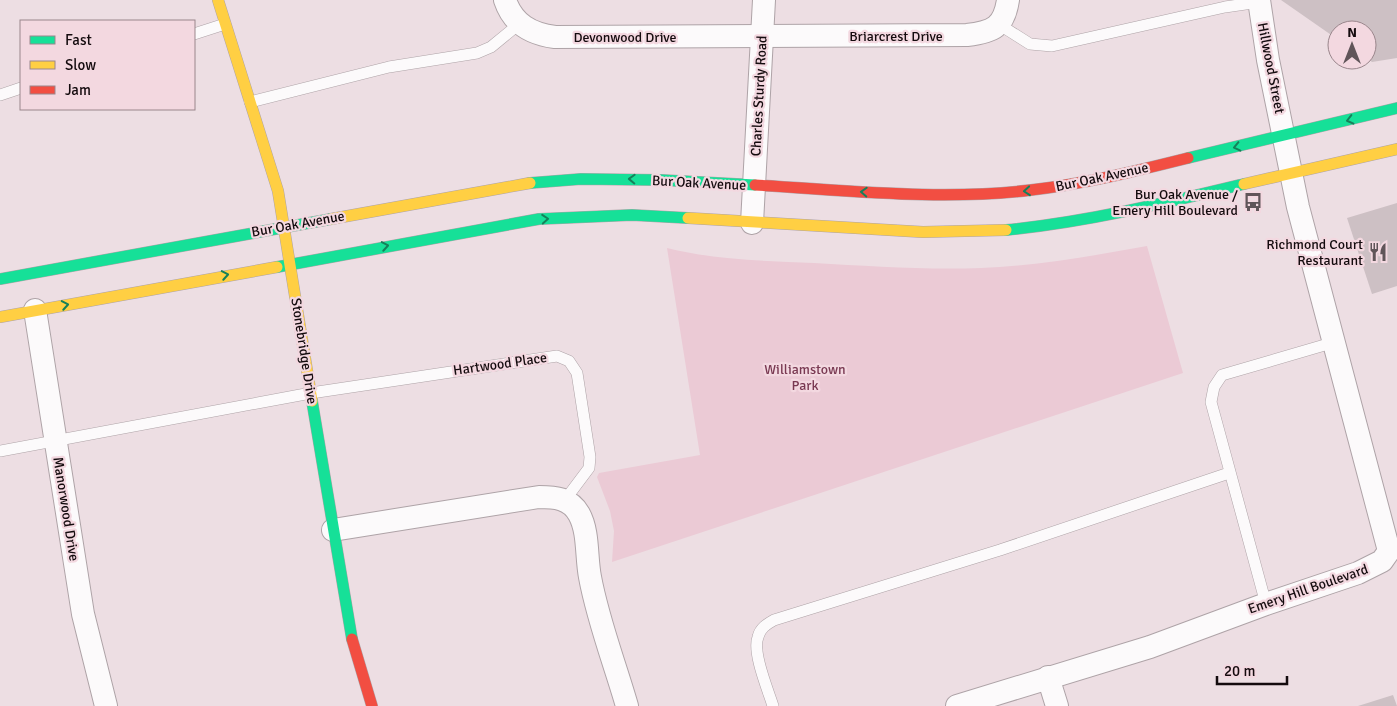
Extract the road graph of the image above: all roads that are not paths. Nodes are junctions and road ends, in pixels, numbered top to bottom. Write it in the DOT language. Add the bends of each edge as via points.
graph roads {
  1 [pos="218,0"];
  2 [pos="505,0"];
  3 [pos="764,0"];
  4 [pos="1008,0"];
  5 [pos="1259,1"];
  6 [pos="226,24"];
  7 [pos="519,24"];
  8 [pos="1000,25"];
  9 [pos="195,34"];
  10 [pos="763,36"];
  11 [pos="20,88"];
  12 [pos="0,95"];
  13 [pos="250,102"];
  14 [pos="1397,108"];
  15 [pos="1284,136"];
  16 [pos="1397,149"];
  17 [pos="1292,172"];
  18 [pos="754,186"];
  19 [pos="752,223"];
  20 [pos="284,227"];
  21 [pos="290,263"];
  22 [pos="0,279"];
  23 [pos="35,310"];
  24 [pos="0,317"];
  25 [pos="1335,342"];
  26 [pos="310,393"];
  27 [pos="55,441"];
  28 [pos="0,451"];
  29 [pos="1229,473"];
  30 [pos="566,500"];
  31 [pos="333,530"];
  32 [pos="1266,604"];
  33 [pos="1048,677"];
  34 [pos="106,706"];
  35 [pos="372,706"];
  36 [pos="627,706"];
  37 [pos="773,706"];
  38 [pos="957,706"];
  39 [pos="1056,706"];
  1 -- 6 [label="street, Stonebridge Drive"];
  2 -- 7 [label="street"];
  3 -- 10 [label="street, Charles Sturdy Road"];
  4 -- 8 [label="street"];
  5 -- 8 [label="lane" via="1052,46 1030,44"];
  5 -- 15 [label="street, Hillwood Street"];
  6 -- 9 [label="lane"];
  6 -- 13 [label="street, Stonebridge Drive"];
  7 -- 10 [label="street, Devonwood Drive" via="536,34 555,37"];
  7 -- 13 [label="lane" via="491,47 477,53 389,67"];
  8 -- 10 [label="street, Briarcrest Drive" via="985,33 968,35"];
  10 -- 18 [label="street, Charles Sturdy Road"];
  11 -- 12 [label="lane"];
  13 -- 20 [label="street, Stonebridge Drive" via="278,191"];
  14 -- 15 [label="street, Bur Oak Avenue, one-way"];
  15 -- 17 [label="street, Emery Hill Boulevard"];
  15 -- 18 [label="street, Bur Oak Avenue, one-way" via="1122,174 1032,190 931,194"];
  16 -- 17 [label="street"];
  17 -- 19 [label="street" via="1116,214 1016,230 923,232"];
  17 -- 25 [label="street, Emery Hill Boulevard" via="1298,207"];
  18 -- 19 [label="street, Charles Sturdy Road"];
  18 -- 20 [label="street, Bur Oak Avenue, one-way" via="619,179 538,182"];
  21 -- 19 [label="street, one-way" via="539,219 632,215"];
  20 -- 21 [label="street, Stonebridge Drive"];
  20 -- 22 [label="street, Bur Oak Avenue"];
  23 -- 21 [label="street, one-way"];
  21 -- 26 [label="street, Stonebridge Drive"];
  23 -- 24 [label="street"];
  23 -- 27 [label="street, Manorwood Drive"];
  25 -- 29 [label="lane" via="1222,375 1217,381 1211,402"];
  25 -- 32 [label="street, Emery Hill Boulevard" via="1389,551 1372,567"];
  26 -- 27 [label="lane, Hartwood Place"];
  26 -- 30 [label="lane, Hartwood Place" via="557,356 569,361 577,373 590,468"];
  26 -- 31 [label="street, Stonebridge Drive"];
  27 -- 28 [label="lane, Hartwood Place"];
  27 -- 34 [label="street, Manorwood Drive" via="83,614"];
  29 -- 32 [label="lane"];
  29 -- 37 [label="lane" via="1000,550 774,620 764,626 756,648"];
  30 -- 31 [label="street" via="539,497"];
  30 -- 36 [label="street" via="579,515 584,528 590,579"];
  31 -- 35 [label="street, Stonebridge Drive" via="350,631"];
  32 -- 33 [label="street, Emery Hill Boulevard" via="1150,647"];
  33 -- 38 [label="street, Emery Hill Boulevard"];
  33 -- 39 [label="street"];
}
